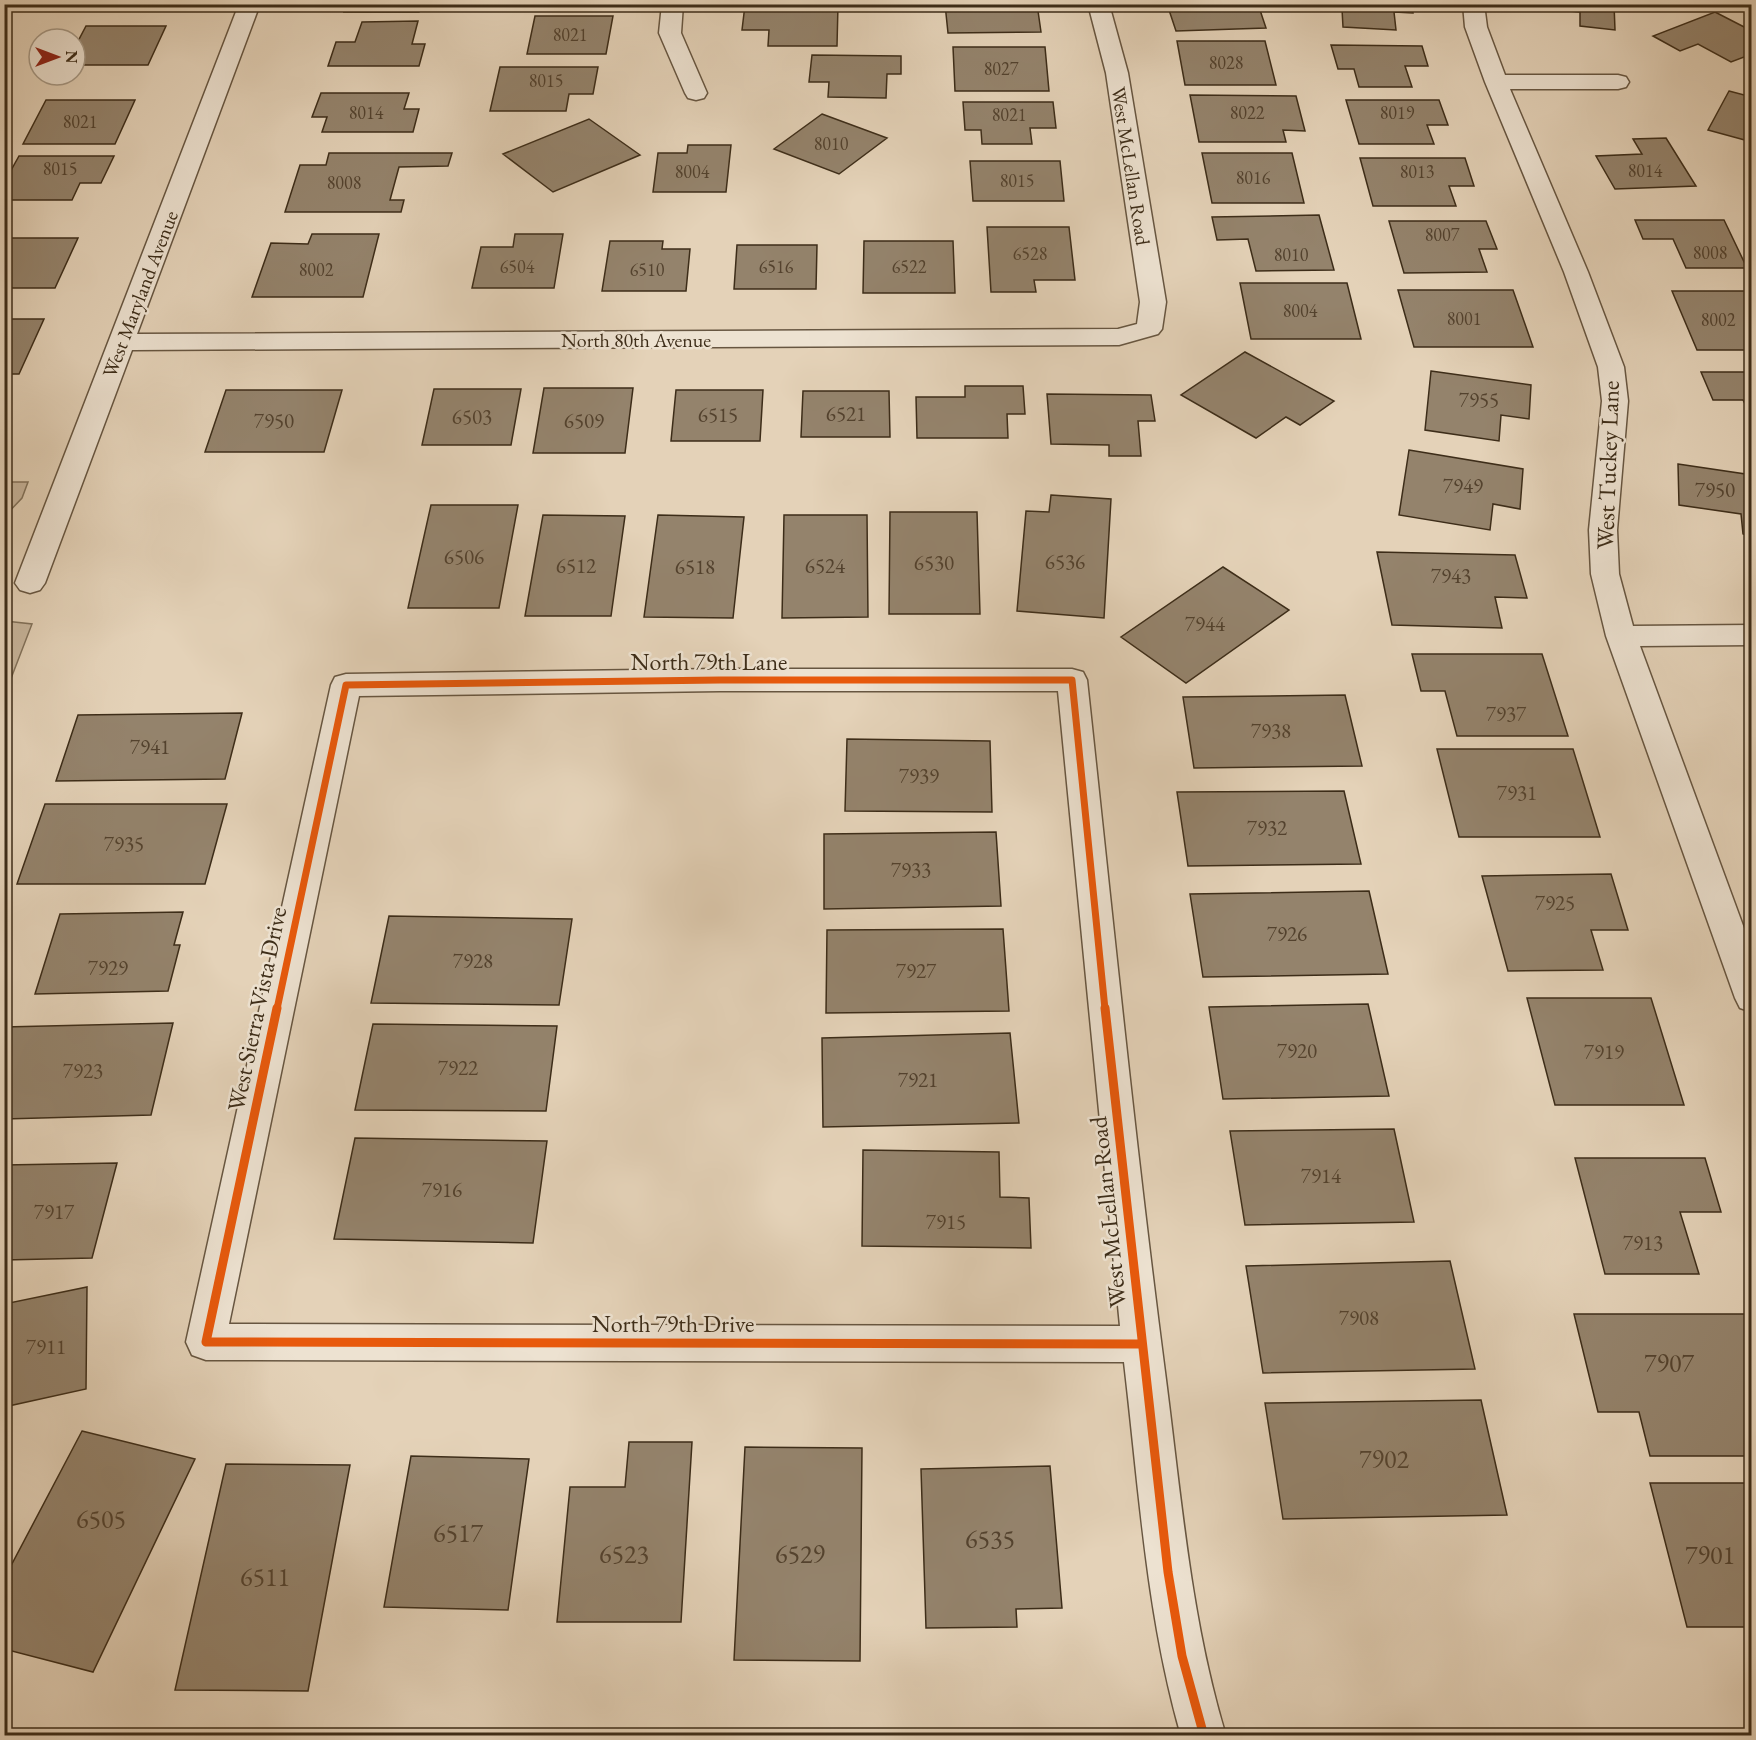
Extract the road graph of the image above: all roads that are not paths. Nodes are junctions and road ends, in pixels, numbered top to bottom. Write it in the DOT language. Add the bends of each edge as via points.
graph roads {
  1 [pos="250,4"];
  2 [pos="673,4"];
  3 [pos="1098,4"];
  4 [pos="1473,4"];
  5 [pos="1496,82"];
  6 [pos="1618,82"];
  7 [pos="696,93"];
  8 [pos="1149,329"];
  9 [pos="122,342"];
  10 [pos="30,583"];
  11 [pos="1752,635"];
  12 [pos="1621,636"];
  13 [pos="1072,680"];
  14 [pos="346,686"];
  15 [pos="1752,998"];
  16 [pos="206,1342"];
  17 [pos="1141,1344"];
  18 [pos="1204,1736"];
  1 -- 9 [label="street, West Maryland Avenue"];
  2 -- 7 [label="street" via="670,33"];
  3 -- 8 [label="street, West McLellan Road" via="1114,63 1153,302"];
  4 -- 5 [label="street, West Tuckey Lane" via="1476,27"];
  5 -- 6 [label="street"];
  5 -- 12 [label="street, West Tuckey Lane" via="1576,272 1611,368 1615,401 1603,530 1605,574"];
  8 -- 9 [label="street, North 80th Avenue" via="1119,337"];
  9 -- 10 [label="street, West Maryland Avenue"];
  11 -- 12 [label="street"];
  12 -- 15 [label="street, West Tuckey Lane"];
  13 -- 14 [label="street, North 79th Lane"];
  13 -- 17 [label="street, West McLellan Road"];
  14 -- 16 [label="street, West Sierra Vista Drive"];
  16 -- 17 [label="street, North 79th Drive"];
  17 -- 18 [label="street, West McLellan Road" via="1176,1621 1190,1695"];
}
